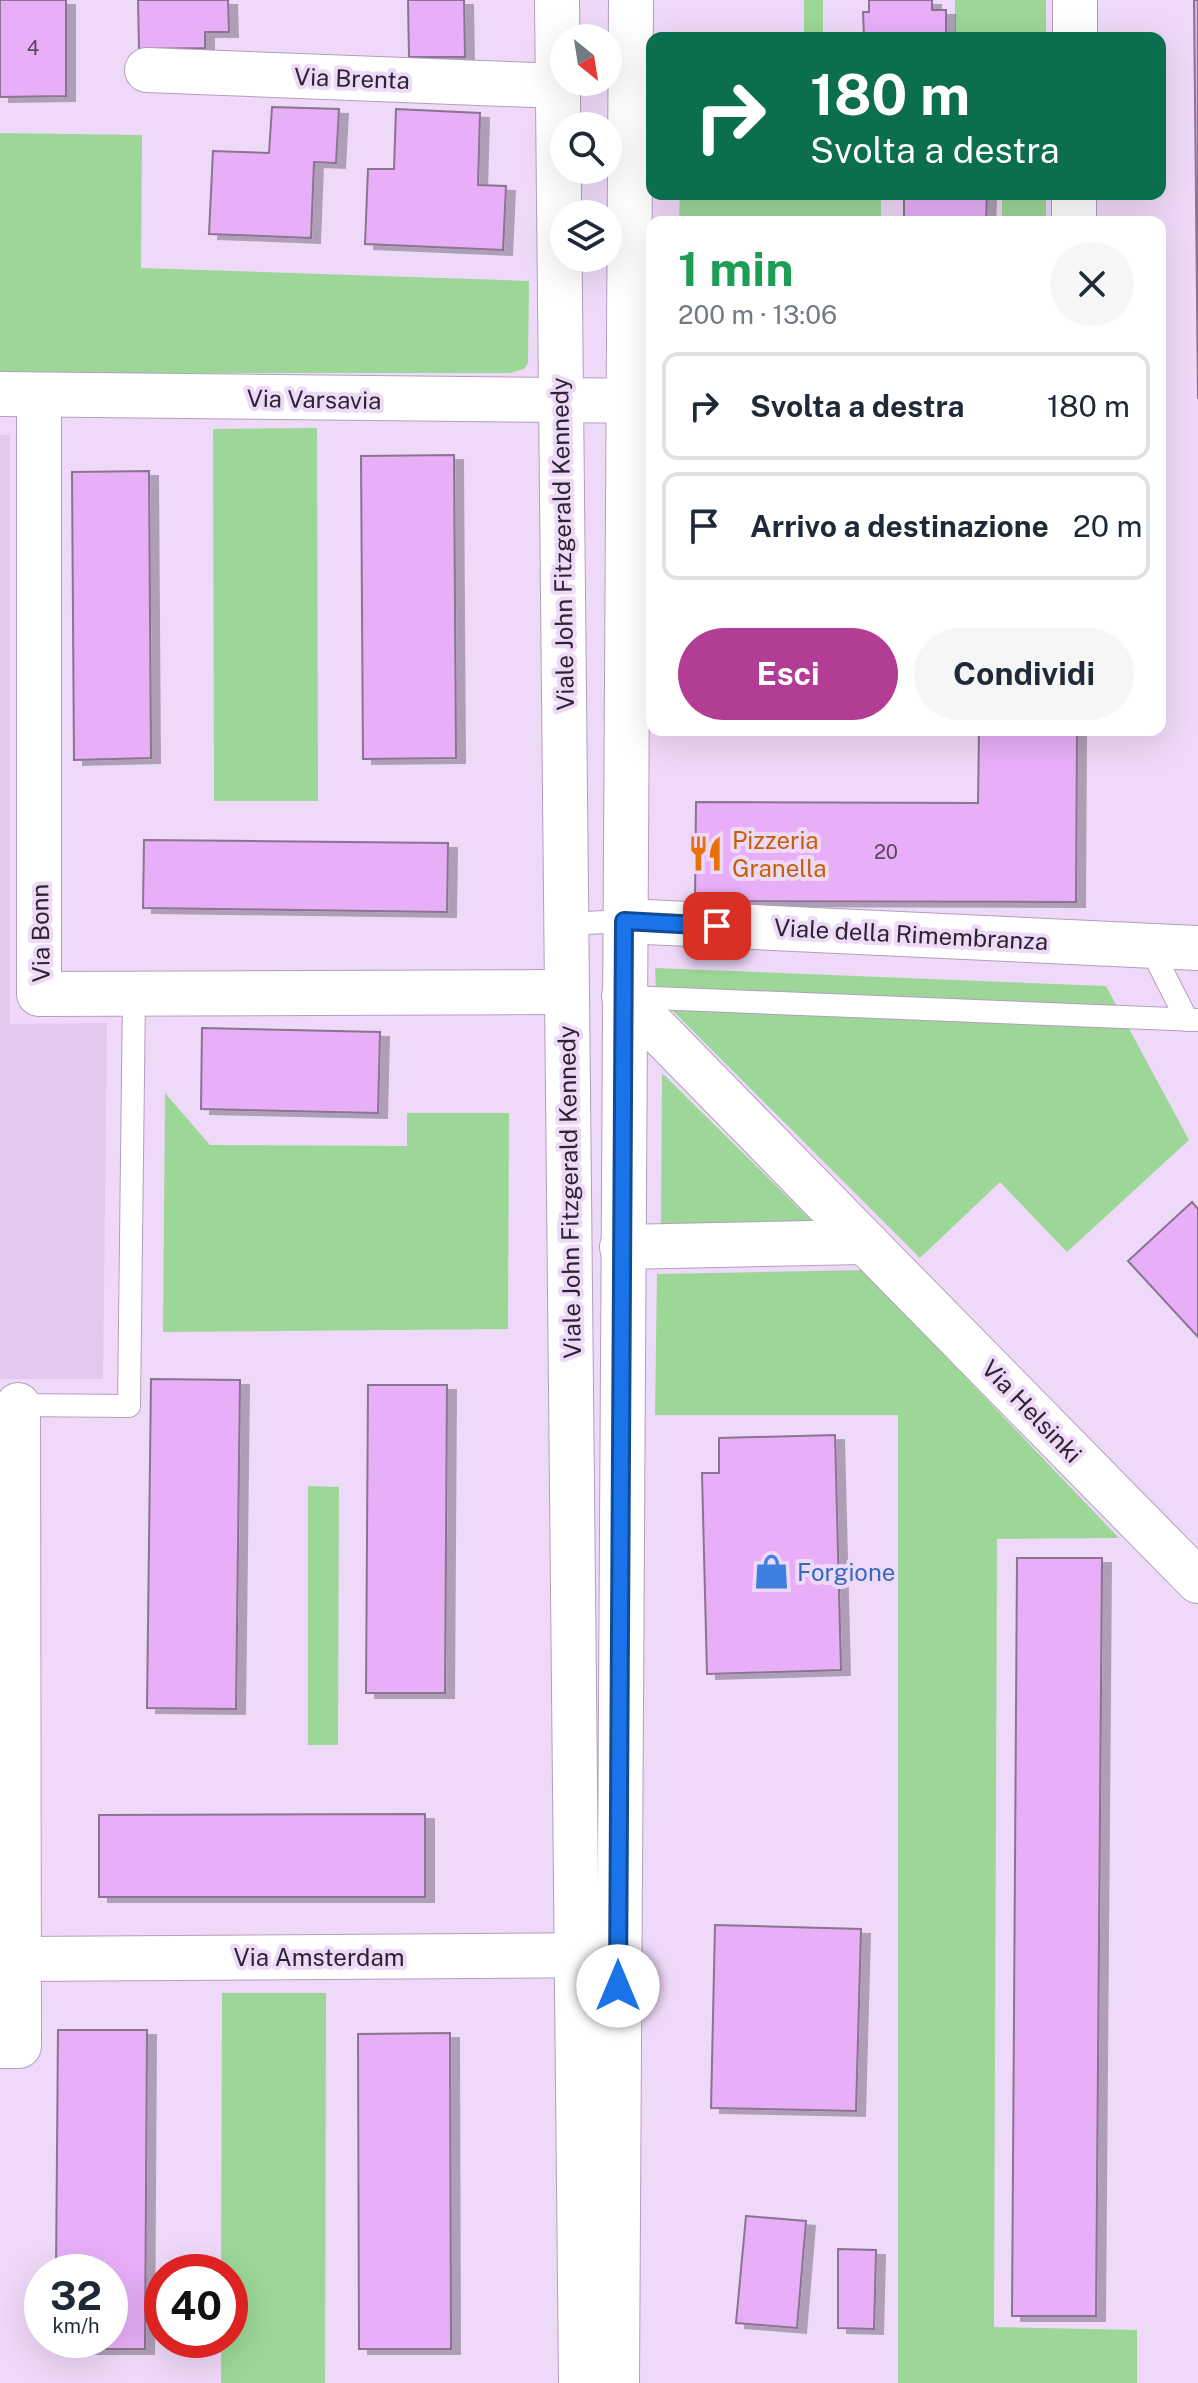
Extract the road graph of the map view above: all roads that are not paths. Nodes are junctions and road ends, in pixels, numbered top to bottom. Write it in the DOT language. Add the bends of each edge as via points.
graph roads {
  1 [pos="557,0"];
  2 [pos="631,0"];
  3 [pos="1075,0"];
  4 [pos="557,24"];
  5 [pos="1075,32"];
  6 [pos="147,70"];
  7 [pos="550,86"];
  8 [pos="558,96"];
  9 [pos="20,394"];
  10 [pos="561,400"];
  11 [pos="640,401"];
  12 [pos="624,921"];
  13 [pos="566,924"];
  14 [pos="1149,945"];
  15 [pos="1198,948"];
  16 [pos="567,992"];
  17 [pos="134,993"];
  18 [pos="624,996"];
  19 [pos="1192,1020"];
  20 [pos="865,1242"];
  21 [pos="622,1247"];
  22 [pos="9,1405"];
  23 [pos="1198,1581"];
  24 [pos="597,1955"];
  25 [pos="19,1959"];
  26 [pos="10,2046"];
  27 [pos="581,2383"];
  28 [pos="617,2383"];
  1 -- 4 [label="street, Viale John Fitzgerald Kennedy"];
  2 -- 11 [label="street, Viale John Fitzgerald Kennedy"];
  3 -- 5 [label="street"];
  6 -- 7 [label="street, Via Brenta"];
  8 -- 10 [label="street, Viale John Fitzgerald Kennedy"];
  9 -- 10 [label="street, Via Varsavia"];
  9 -- 17 [label="street, Via Bonn" via="39,994"];
  10 -- 11 [label="street, Via Varsavia"];
  10 -- 13 [label="street, Viale John Fitzgerald Kennedy"];
  11 -- 12 [label="street, Viale John Fitzgerald Kennedy"];
  12 -- 13 [label="lane"];
  12 -- 14 [label="street, Viale della Rimembranza"];
  12 -- 18 [label="street, Viale John Fitzgerald Kennedy"];
  13 -- 16 [label="street, Viale John Fitzgerald Kennedy"];
  14 -- 15 [label="street, Viale della Rimembranza"];
  14 -- 19 [label="lane"];
  16 -- 17 [label="street, Via Bonn"];
  16 -- 24 [label="street, Viale John Fitzgerald Kennedy"];
  17 -- 22 [label="lane" via="129,1406"];
  18 -- 19 [label="lane"];
  18 -- 20 [label="street, Via Helsinki"];
  18 -- 21 [label="street, Viale John Fitzgerald Kennedy"];
  20 -- 21 [label="street"];
  20 -- 23 [label="street, Via Helsinki"];
  21 -- 24 [label="street, Viale John Fitzgerald Kennedy"];
  22 -- 25 [label="street"];
  24 -- 25 [label="street, Via Amsterdam"];
  24 -- 27 [label="street, Viale John Fitzgerald Kennedy"];
  24 -- 28 [label="street, Viale John Fitzgerald Kennedy"];
  25 -- 26 [label="street"];
}
